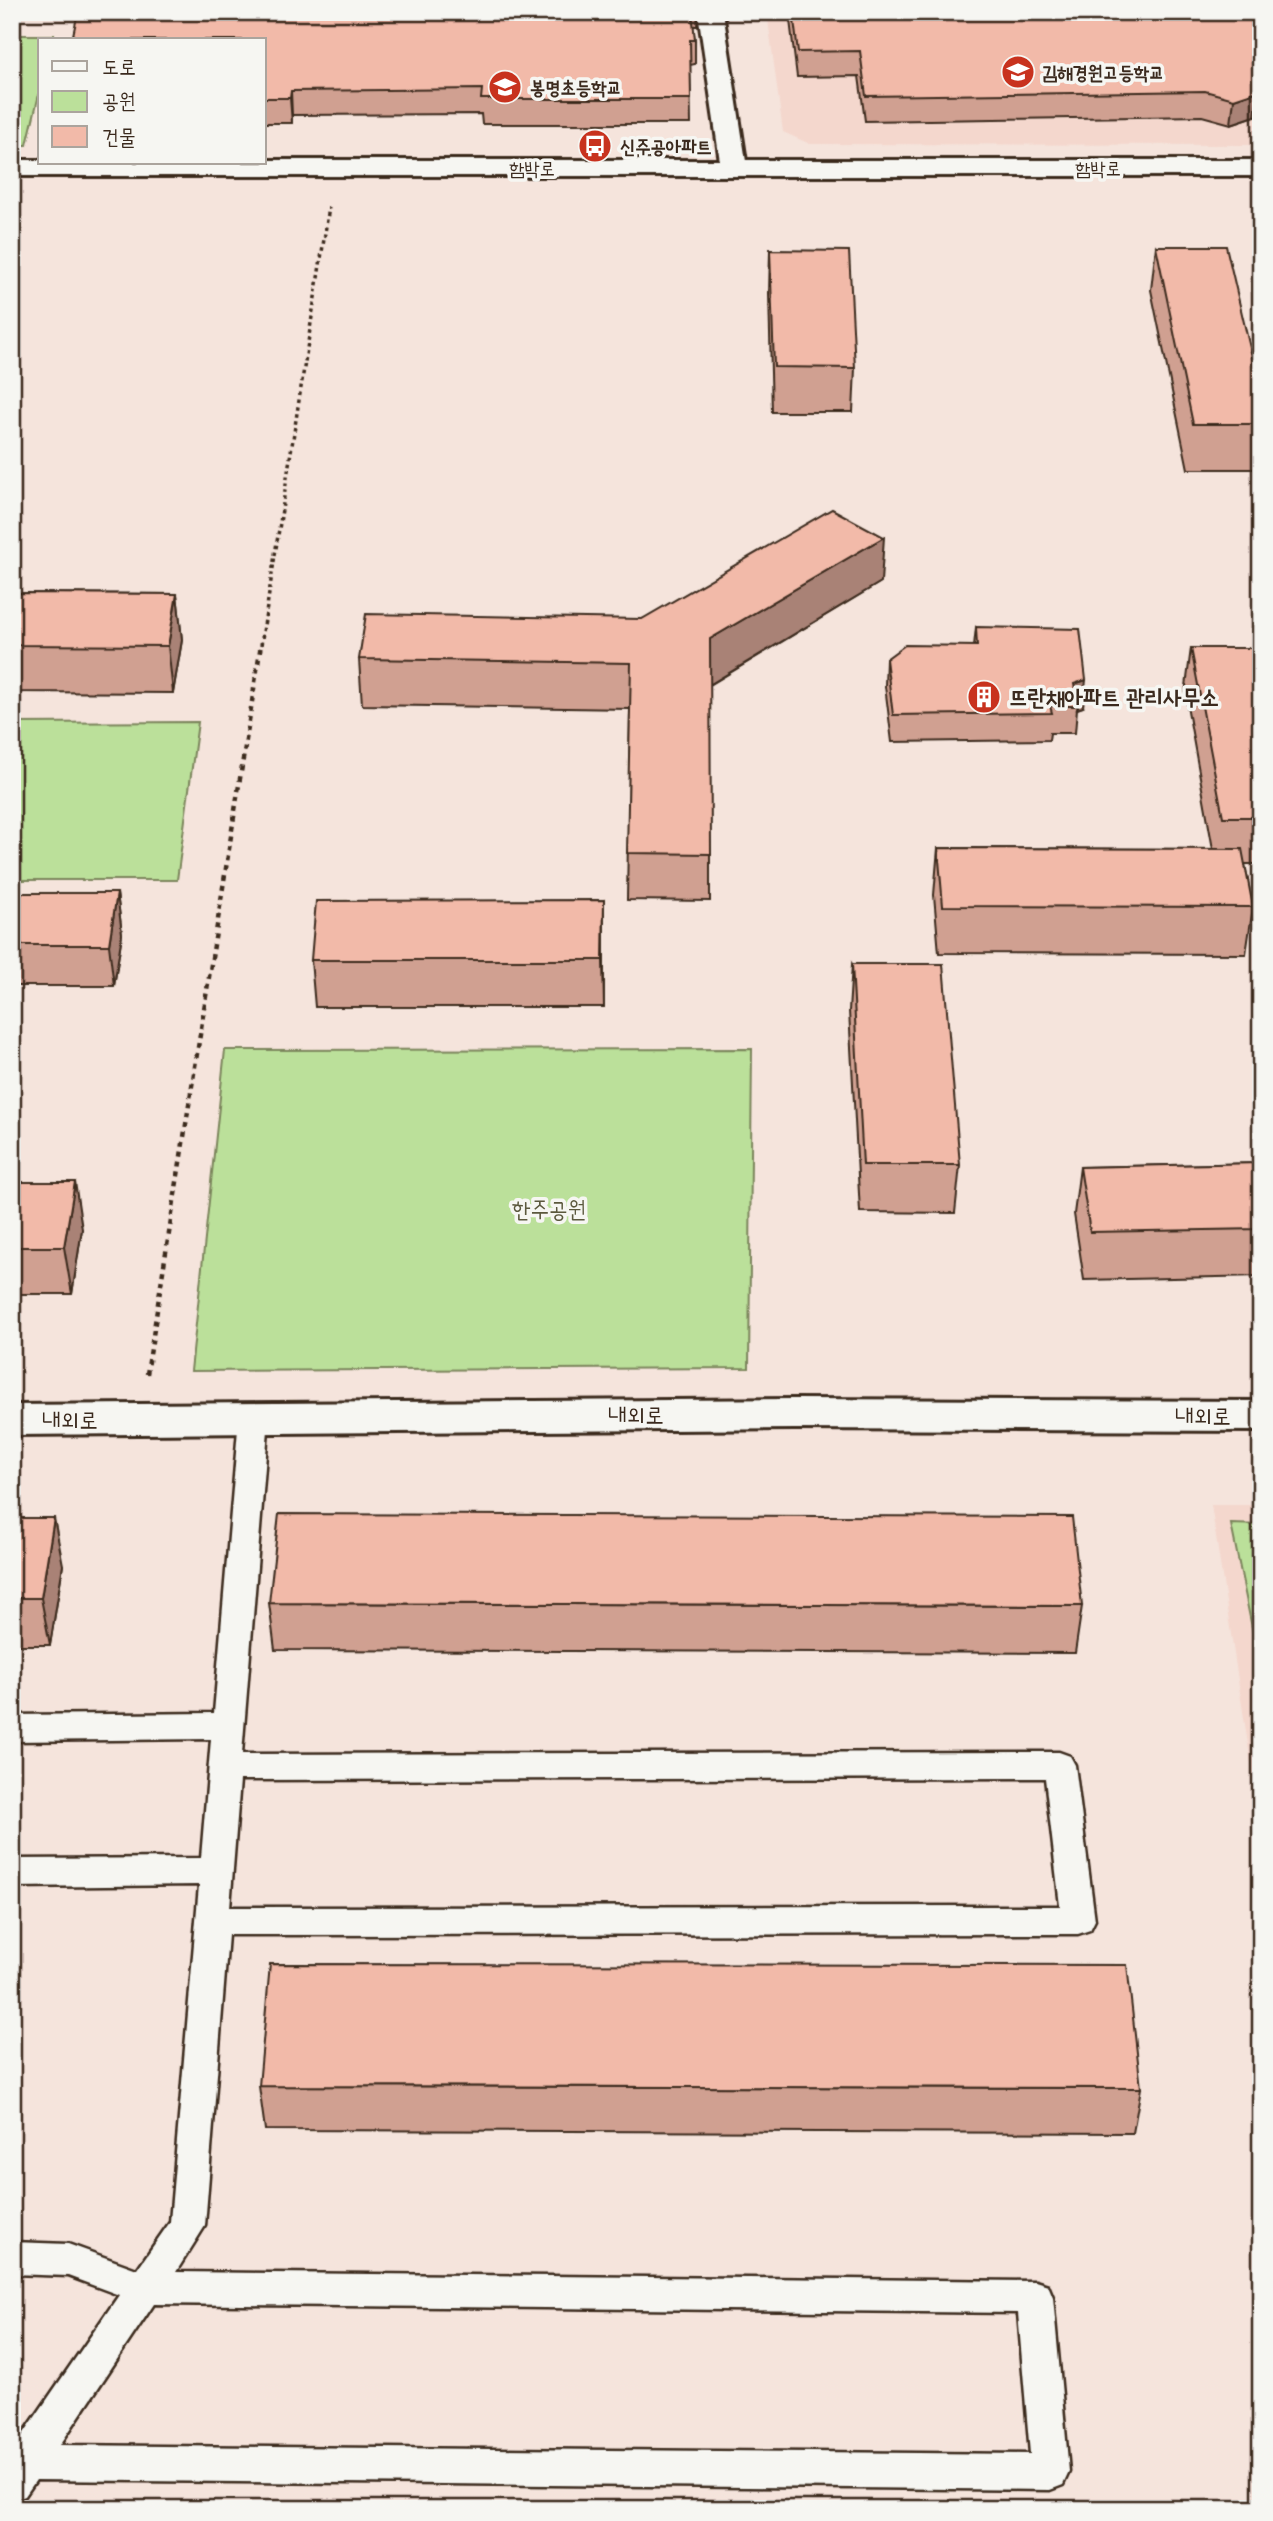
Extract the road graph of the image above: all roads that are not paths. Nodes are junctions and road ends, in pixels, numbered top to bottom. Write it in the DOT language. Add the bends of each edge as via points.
graph roads {
  1 [pos="710,12"];
  2 [pos="12,168"];
  3 [pos="734,168"];
  4 [pos="1261,168"];
  5 [pos="1261,1416"];
  6 [pos="254,1418"];
  7 [pos="12,1420"];
  8 [pos="228,1726"];
  9 [pos="12,1728"];
  10 [pos="224,1767"];
  11 [pos="216,1871"];
  12 [pos="12,1873"];
  13 [pos="212,1921"];
  14 [pos="12,2258"];
  15 [pos="145,2288"];
  16 [pos="17,2465"];
  1 -- 3 [label="street"];
  2 -- 3 [label="street, 함박로"];
  3 -- 4 [label="street, 함박로"];
  5 -- 6 [label="street, 내외로"];
  6 -- 7 [label="street, 내외로"];
  6 -- 8 [label="lane"];
  8 -- 9 [label="lane"];
  8 -- 10 [label="lane"];
  10 -- 11 [label="lane"];
  10 -- 13 [label="lane" via="1059,1765 1078,1920"];
  11 -- 12 [label="lane"];
  11 -- 13 [label="lane"];
  13 -- 15 [label="lane" via="187,2226"];
  14 -- 15 [label="lane" via="68,2260"];
  15 -- 16 [label="lane"];
  15 -- 16 [label="lane" via="1035,2297 1050,2472"];
}
